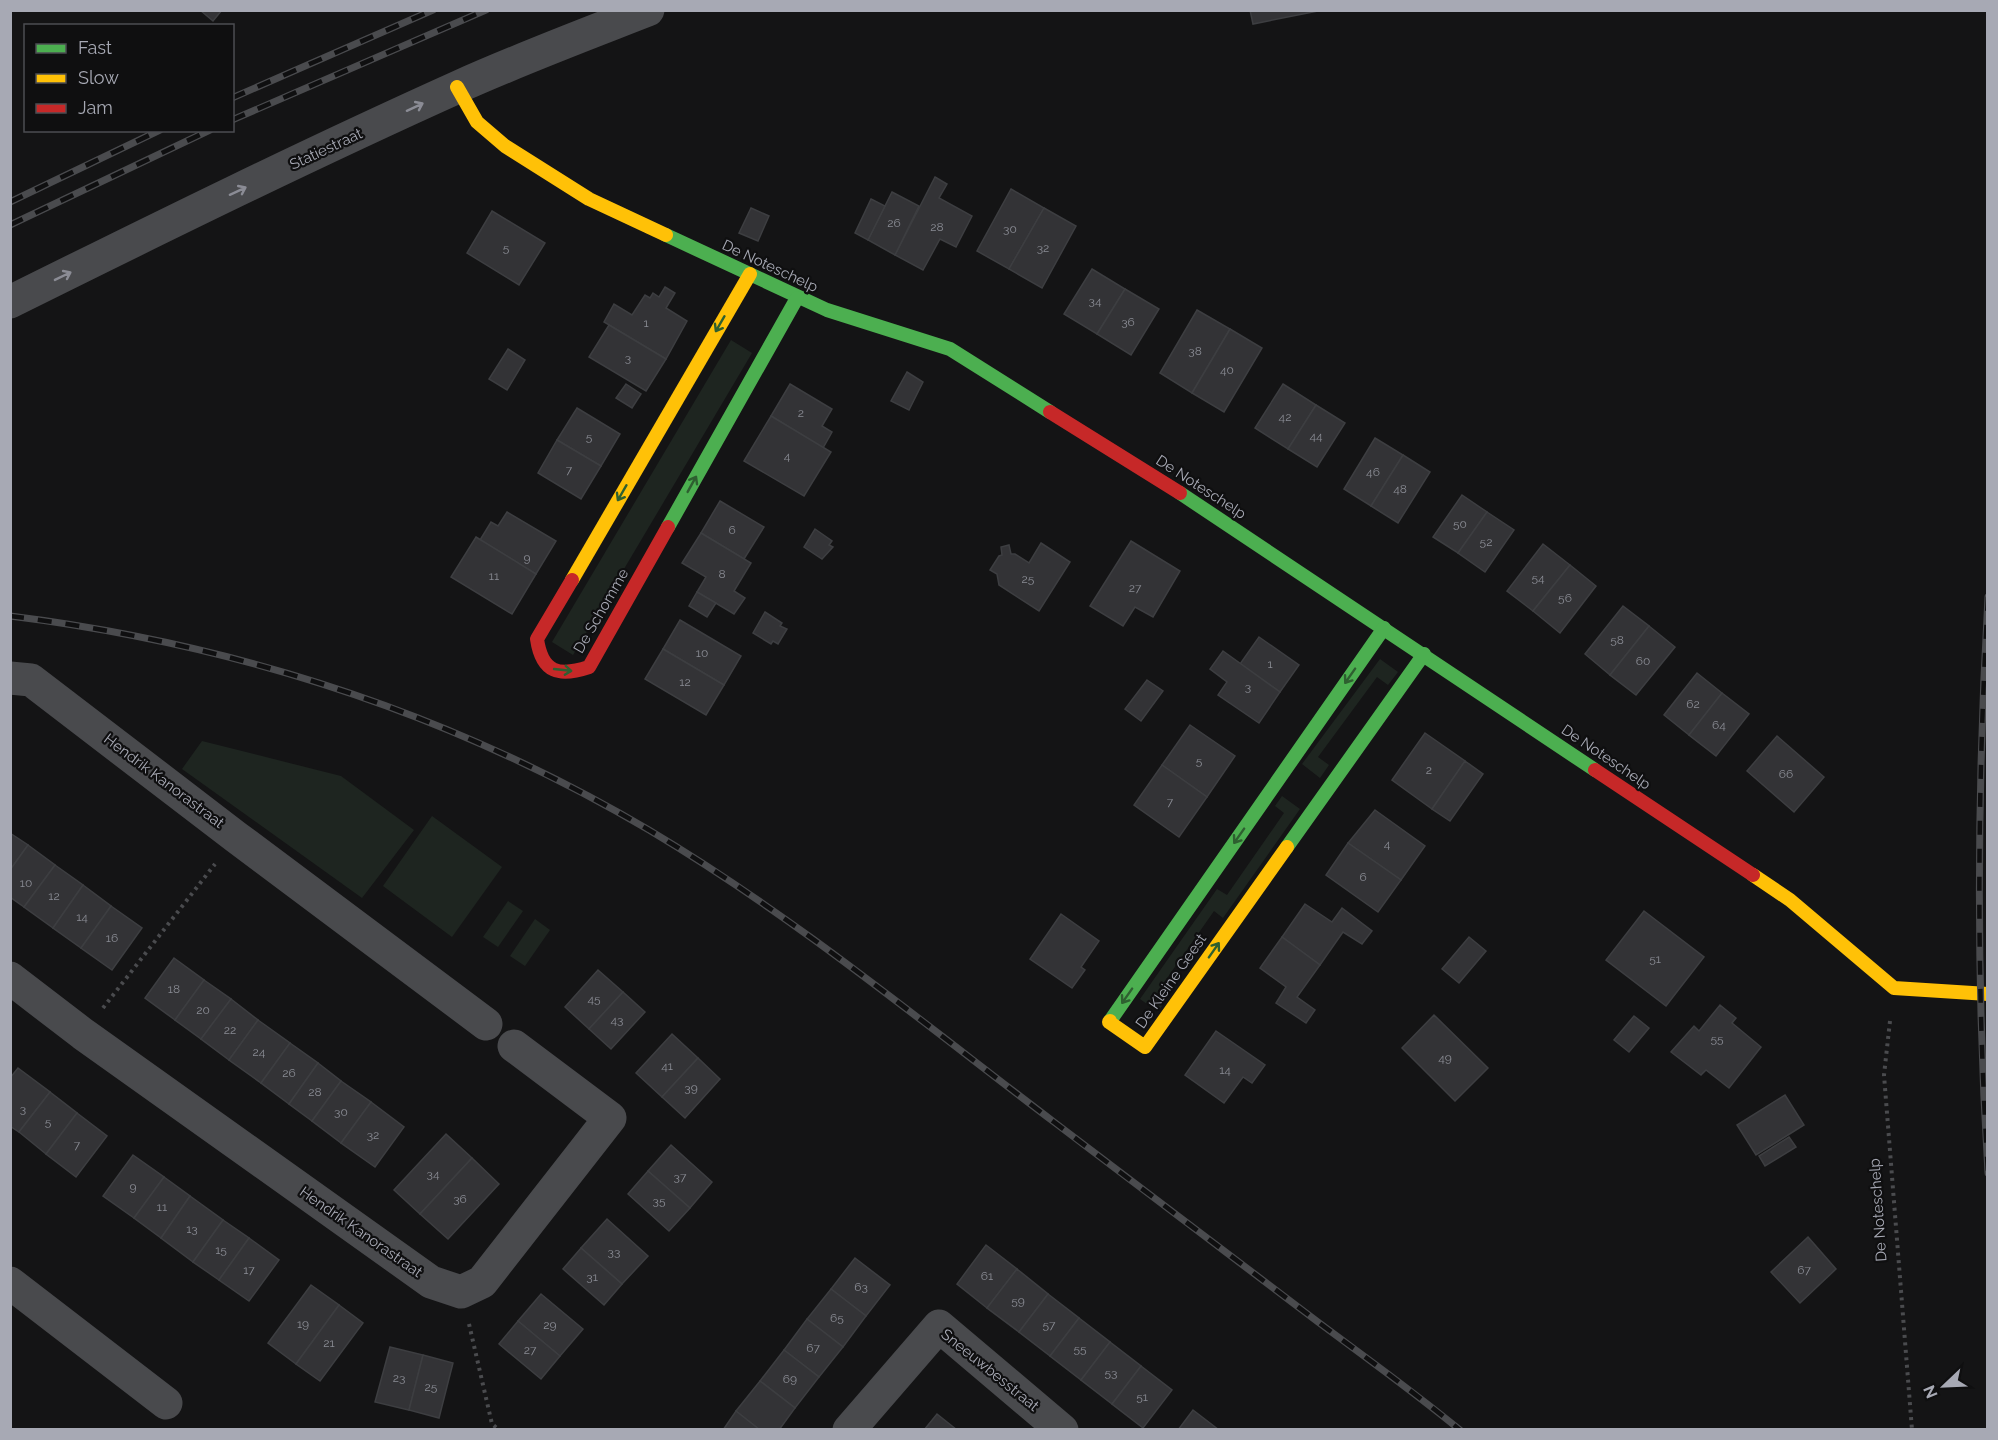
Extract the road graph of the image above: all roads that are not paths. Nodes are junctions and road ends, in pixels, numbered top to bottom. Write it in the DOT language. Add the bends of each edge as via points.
graph roads {
  1 [pos="648,10"];
  2 [pos="457,87"];
  3 [pos="750,274"];
  4 [pos="797,297"];
  5 [pos="10,302"];
  6 [pos="1383,628"];
  7 [pos="1424,654"];
  8 [pos="10,678"];
  9 [pos="10,978"];
  10 [pos="1988,994"];
  11 [pos="486,1024"];
  12 [pos="514,1046"];
  13 [pos="10,1283"];
  14 [pos="166,1402"];
  15 [pos="849,1430"];
  16 [pos="1062,1430"];
  1 -- 2 [label="street, Statiestraat"];
  2 -- 3 [label="street, De Noteschelp" via="477,122 505,146 590,199"];
  5 -- 2 [label="street, Statiestraat, one-way"];
  3 -- 4 [label="street, De Noteschelp"];
  3 -- 4 [label="street, De Schomme, one-way" via="537,639 544,664 554,670 579,671 589,667"];
  4 -- 6 [label="street, De Noteschelp" via="950,349 1218,517"];
  6 -- 7 [label="street, De Noteschelp"];
  6 -- 7 [label="street, De Kleine Geest, one-way" via="1109,1022 1145,1047"];
  7 -- 10 [label="street, De Noteschelp" via="1790,900 1894,988"];
  8 -- 11 [label="street, Hendrik Kanorastraat" via="31,680"];
  9 -- 12 [label="street, Hendrik Kanorastraat" via="431,1282 461,1292 482,1282 610,1118"];
  13 -- 14 [label="street"];
  15 -- 16 [label="street, Sneeuwbesstraat" via="939,1326"];
}
